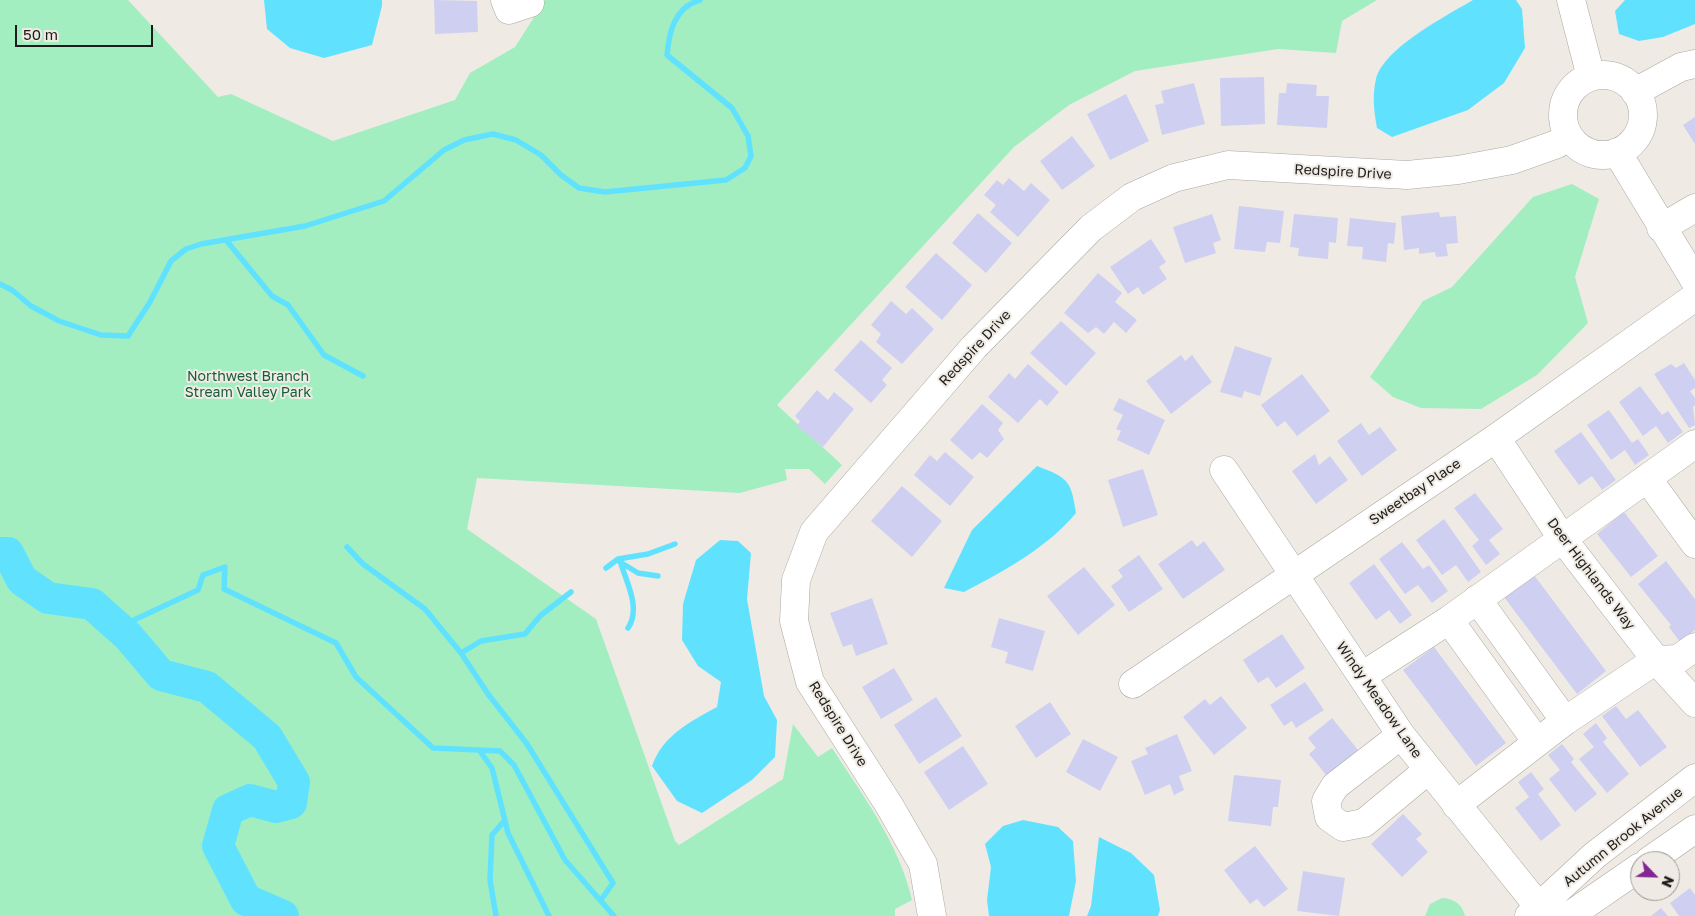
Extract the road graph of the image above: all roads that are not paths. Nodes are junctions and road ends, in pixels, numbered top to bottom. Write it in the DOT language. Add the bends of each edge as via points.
graph roads {
  1 [pos="1571,0"];
  2 [pos="1695,64"];
  3 [pos="1591,77"];
  4 [pos="1635,92"];
  5 [pos="1568,135"];
  6 [pos="1617,152"];
  7 [pos="1695,208"];
  8 [pos="1661,228"];
  9 [pos="1695,281"];
  10 [pos="1695,297"];
  11 [pos="1496,438"];
  12 [pos="1691,457"];
  13 [pos="1224,470"];
  14 [pos="1647,478"];
  15 [pos="1562,538"];
  16 [pos="1695,544"];
  17 [pos="1293,575"];
  18 [pos="1477,600"];
  19 [pos="1448,620"];
  20 [pos="1695,647"];
  21 [pos="1656,660"];
  22 [pos="1362,676"];
  23 [pos="1133,684"];
  24 [pos="1695,703"];
  25 [pos="1565,720"];
  26 [pos="1401,735"];
  27 [pos="1537,742"];
  28 [pos="1428,770"];
  29 [pos="1695,778"];
  30 [pos="1456,805"];
  31 [pos="1695,829"];
  32 [pos="1663,851"];
  33 [pos="1630,874"];
  34 [pos="1540,913"];
  35 [pos="932,916"];
  36 [pos="1569,916"];
  1 -- 3 [label="street"];
  2 -- 4 [label="street" via="1681,67"];
  3 -- 4 [label="street" via="1616,77"];
  3 -- 5 [label="street" via="1576,86 1566,100 1563,112"];
  4 -- 6 [label="street" via="1640,103 1641,126 1628,146"];
  5 -- 6 [label="street" via="1580,148 1595,154"];
  5 -- 35 [label="street, Redspire Drive" via="1557,144 1512,160 1407,176 1228,165 1174,178 1132,198 1091,228 974,347 814,532 796,580 794,620 810,682 923,864"];
  6 -- 8 [label="street"];
  7 -- 8 [label="street"];
  8 -- 9 [label="street"];
  10 -- 11 [label="street, Sweetbay Place"];
  11 -- 15 [label="street, Deer Highlands Way"];
  11 -- 17 [label="street, Sweetbay Place"];
  12 -- 14 [label="street"];
  13 -- 17 [label="street, Windy Meadow Lane"];
  14 -- 15 [label="street"];
  14 -- 16 [label="street"];
  15 -- 18 [label="street"];
  15 -- 21 [label="street, Deer Highlands Way"];
  17 -- 22 [label="street, Windy Meadow Lane"];
  17 -- 23 [label="street, Sweetbay Place"];
  18 -- 19 [label="street"];
  18 -- 25 [label="street"];
  19 -- 22 [label="street"];
  19 -- 27 [label="street"];
  20 -- 21 [label="street" via="1678,659"];
  21 -- 24 [label="street, Deer Highlands Way"];
  21 -- 25 [label="street"];
  22 -- 26 [label="street, Windy Meadow Lane"];
  25 -- 27 [label="street"];
  26 -- 28 [label="street, Windy Meadow Lane"];
  26 -- 28 [label="street" via="1336,786 1326,801 1329,817 1344,827 1364,822"];
  27 -- 30 [label="street"];
  28 -- 30 [label="street, Windy Meadow Lane"];
  29 -- 34 [label="street, Autumn Brook Avenue" via="1595,855"];
  30 -- 34 [label="street, Windy Meadow Lane"];
  31 -- 32 [label="street"];
  33 -- 36 [label="street, Autumn Brook Avenue"];
}
